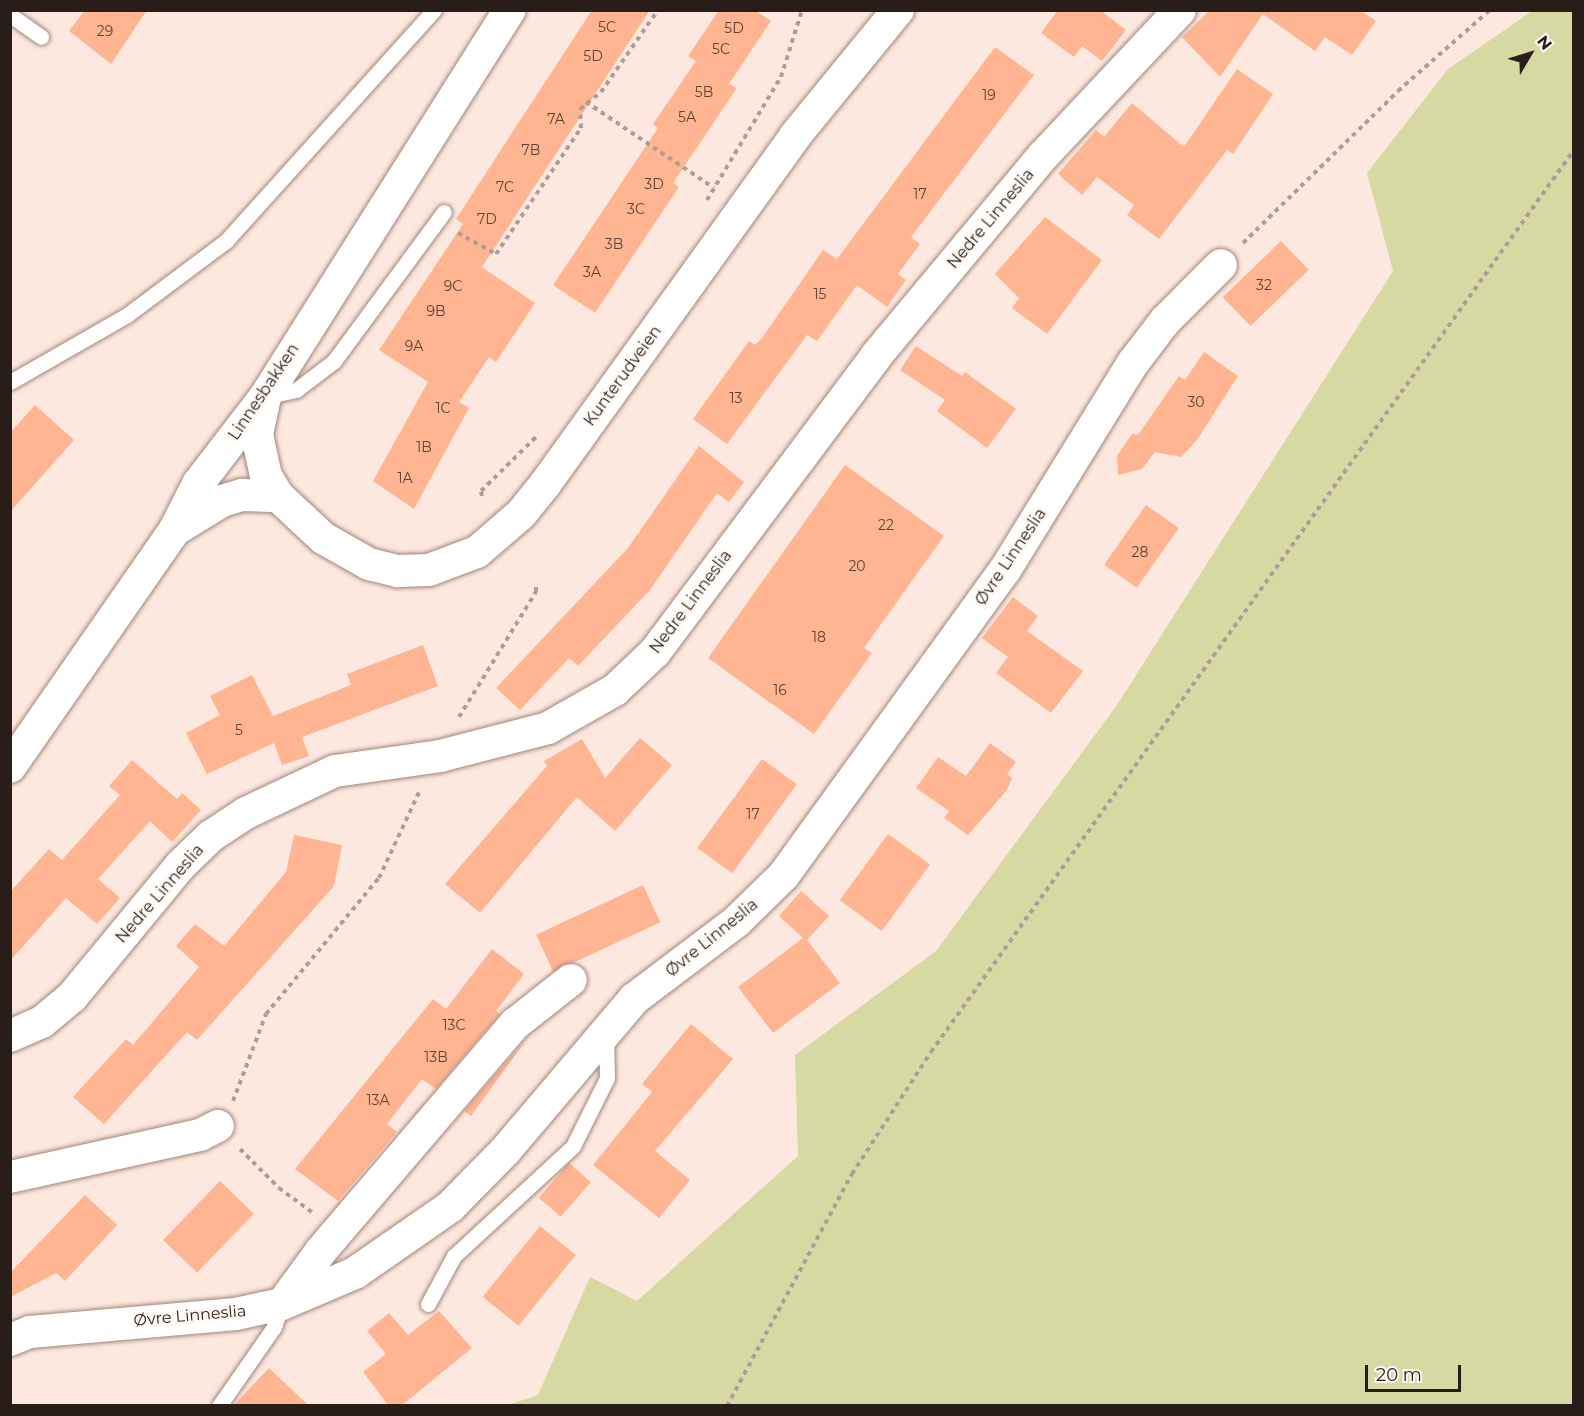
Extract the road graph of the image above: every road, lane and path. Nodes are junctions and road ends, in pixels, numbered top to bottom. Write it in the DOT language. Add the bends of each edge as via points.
graph roads {
  1 [pos="434,10"];
  2 [pos="510,10"];
  3 [pos="658,10"];
  4 [pos="802,10"];
  5 [pos="898,10"];
  6 [pos="1180,10"];
  7 [pos="1490,10"];
  8 [pos="10,15"];
  9 [pos="41,37"];
  10 [pos="586,102"];
  11 [pos="1574,150"];
  12 [pos="714,188"];
  13 [pos="701,208"];
  14 [pos="441,216"];
  15 [pos="1221,265"];
  16 [pos="10,382"];
  17 [pos="265,397"];
  18 [pos="544,429"];
  19 [pos="278,496"];
  20 [pos="482,496"];
  21 [pos="174,531"];
  22 [pos="536,584"];
  23 [pos="440,756"];
  24 [pos="10,767"];
  25 [pos="571,980"];
  26 [pos="606,1030"];
  27 [pos="10,1036"];
  28 [pos="218,1126"];
  29 [pos="10,1177"];
  30 [pos="338,1234"];
  31 [pos="282,1304"];
  32 [pos="428,1305"];
  33 [pos="10,1340"];
  34 [pos="219,1406"];
  35 [pos="727,1406"];
  1 -- 16 [label="lane" via="226,241 127,315"];
  2 -- 17 [label="street, Linnesbakken"];
  3 -- 10 [label="path" via="601,92"];
  4 -- 12 [label="path" via="781,77"];
  5 -- 19 [label="street, Kunterudveien" via="789,144 546,483 492,543 450,564 398,571 369,564 343,550"];
  6 -- 23 [label="street, Nedre Linneslia" via="1043,156 877,355 655,652 615,690 575,717 513,740"];
  7 -- 15 [label="path" via="1398,91"];
  8 -- 9 [label="lane"];
  10 -- 12 [label="path"];
  10 -- 14 [label="path" via="580,109 581,128 496,254"];
  11 -- 35 [label="path" via="931,1052 852,1174"];
  12 -- 13 [label="path"];
  14 -- 17 [label="lane" via="334,361 296,390"];
  15 -- 26 [label="street, Øvre Linneslia" via="1165,321 1133,363 1005,570 784,875 737,921 634,999"];
  17 -- 19 [label="street, Kunterudveien" via="257,435 266,476"];
  17 -- 21 [label="street, Linnesbakken" via="198,484"];
  18 -- 20 [label="path" via="481,491"];
  19 -- 21 [label="street" via="242,495 222,501"];
  21 -- 24 [label="street, Linnesbakken"];
  22 -- 23 [label="path" via="536,592 464,708"];
  23 -- 27 [label="street, Nedre Linneslia" via="335,771 246,813 211,836 180,866 72,997 42,1023"];
  23 -- 28 [label="path" via="379,878 266,1014 232,1104"];
  25 -- 30 [label="street" via="515,1024"];
  26 -- 31 [label="street, Øvre Linneslia" via="506,1150 450,1207 355,1273"];
  26 -- 32 [label="lane" via="607,1078 573,1146 454,1256"];
  28 -- 29 [label="street" via="200,1135"];
  28 -- 30 [label="path" via="279,1188"];
  30 -- 31 [label="street"];
  31 -- 33 [label="street, Øvre Linneslia" via="236,1314 30,1332"];
  31 -- 34 [label="lane" via="274,1327"];
}
